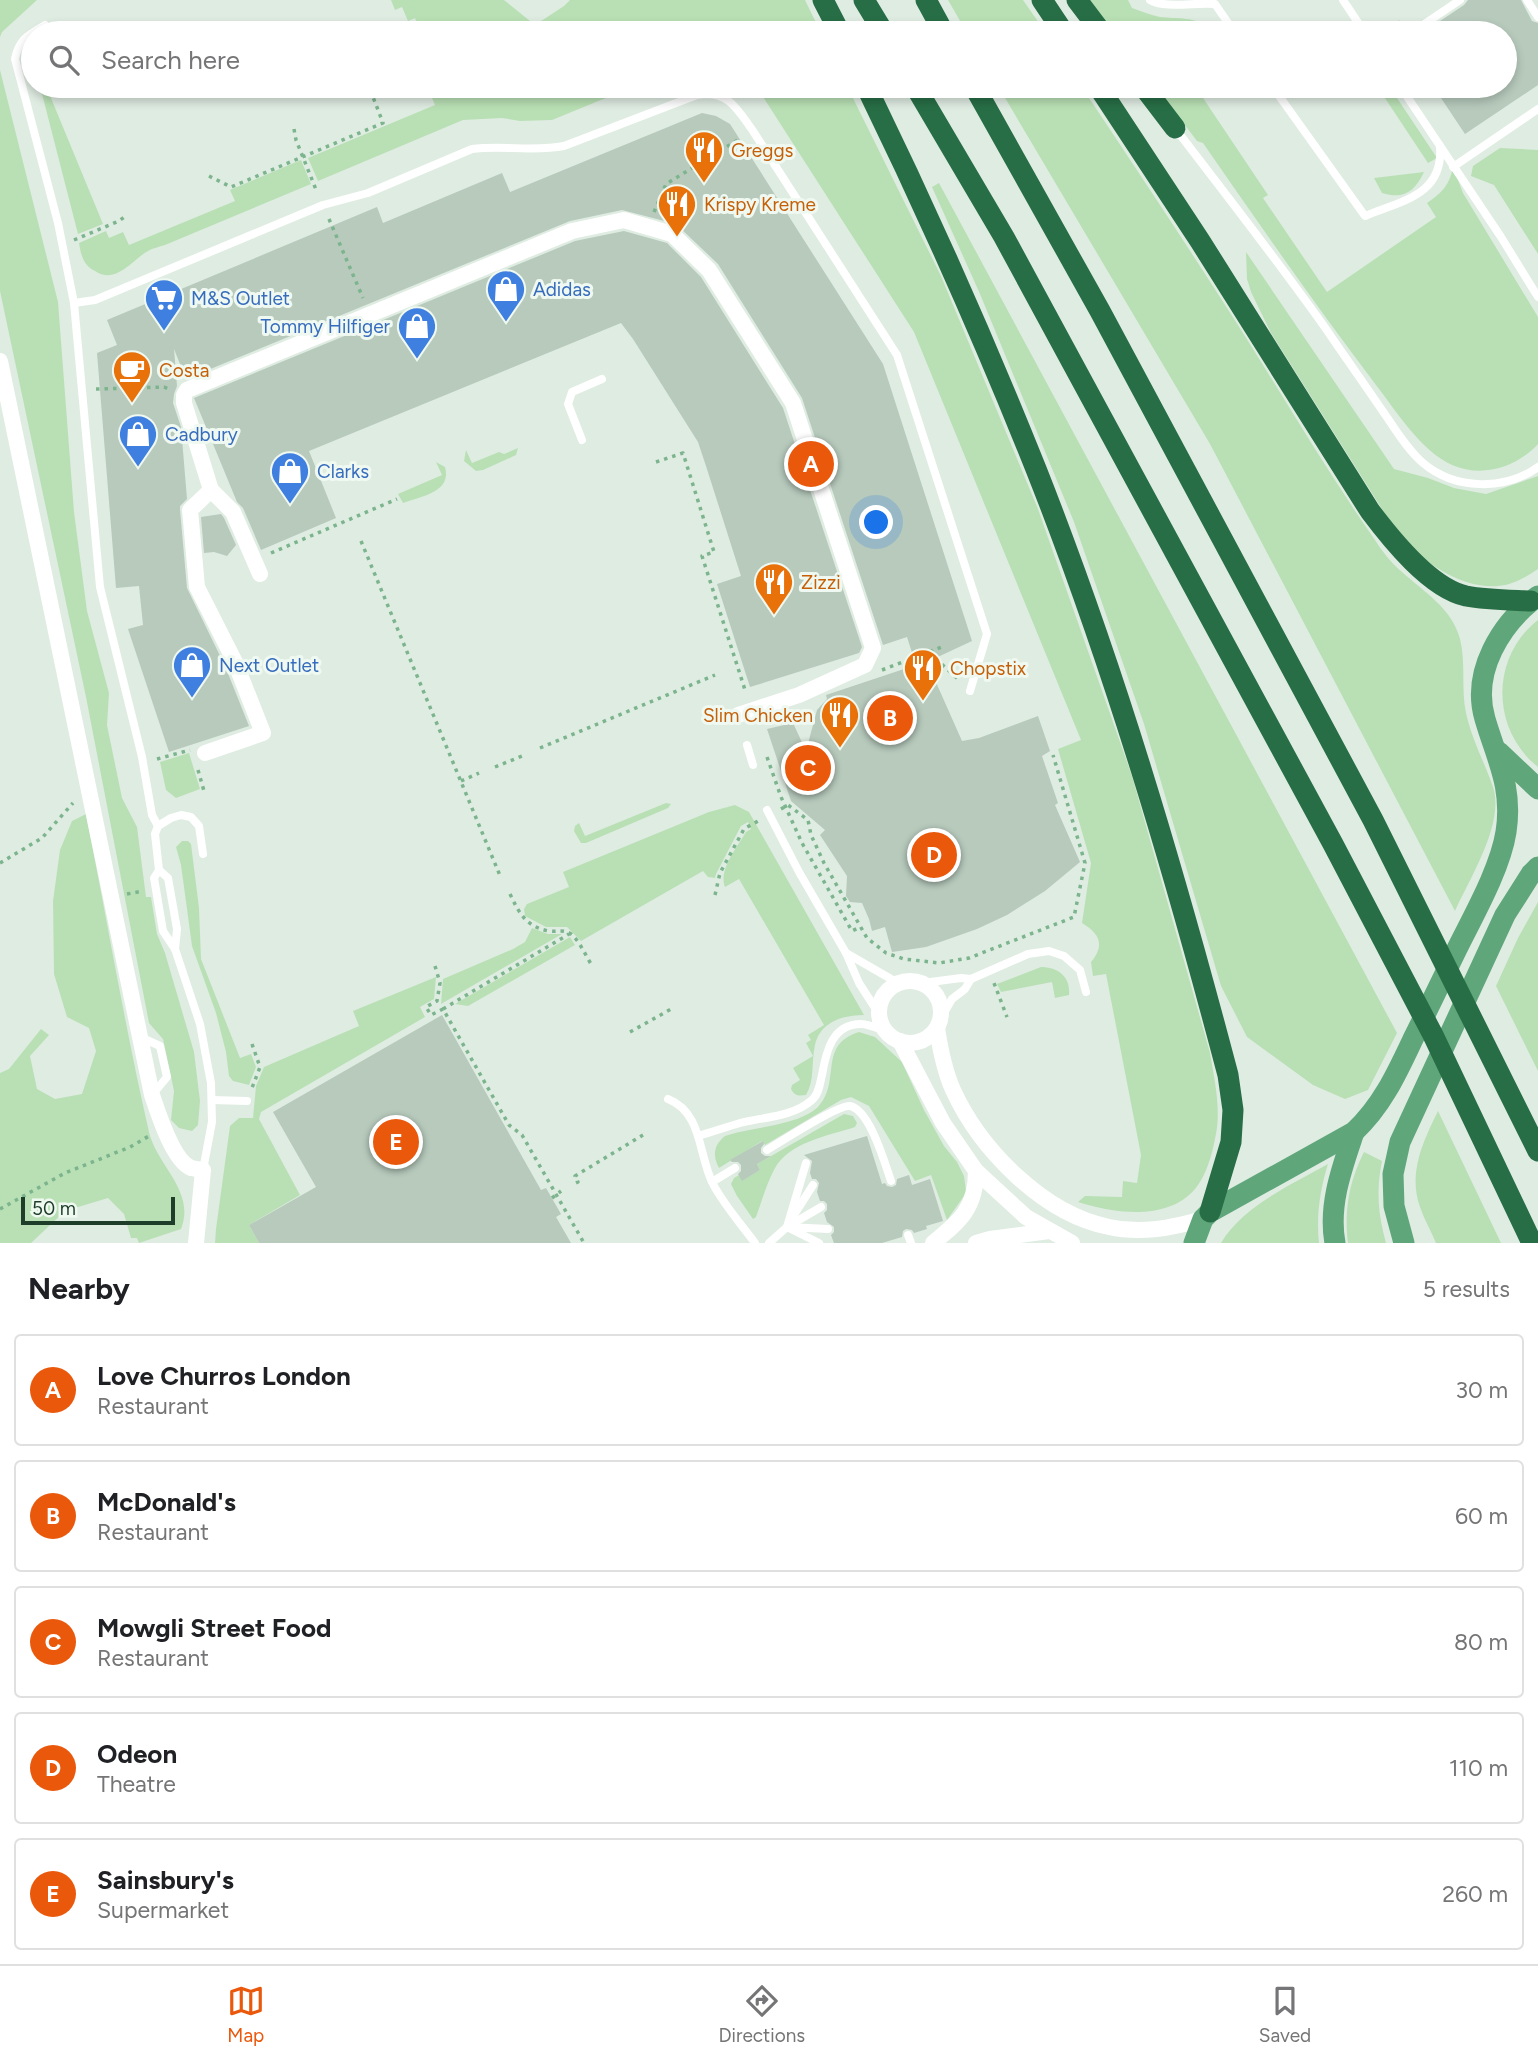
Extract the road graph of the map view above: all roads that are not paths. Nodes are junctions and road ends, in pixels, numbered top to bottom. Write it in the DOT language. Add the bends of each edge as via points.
graph roads {
  1 [pos="823,0"];
  2 [pos="864,0"];
  3 [pos="926,0"];
  4 [pos="1042,0"];
  5 [pos="1077,0"];
  6 [pos="1150,0"];
  7 [pos="1460,0"];
  8 [pos="1527,0"];
  9 [pos="1202,1"];
  10 [pos="1345,2"];
  11 [pos="1538,17"];
  12 [pos="834,21"];
  13 [pos="877,21"];
  14 [pos="937,21"];
  15 [pos="1056,21"];
  16 [pos="1093,21"];
  17 [pos="1227,21"];
  18 [pos="1357,21"];
  19 [pos="1429,21"];
  20 [pos="21,42"];
  21 [pos="21,82"];
  22 [pos="25,98"];
  23 [pos="691,98"];
  24 [pos="724,98"];
  25 [pos="872,98"];
  26 [pos="922,98"];
  27 [pos="981,98"];
  28 [pos="1106,98"];
  29 [pos="1152,98"];
  30 [pos="1281,98"];
  31 [pos="1408,98"];
  32 [pos="1538,109"];
  33 [pos="1175,128"];
  34 [pos="1440,146"];
  35 [pos="1453,167"];
  36 [pos="1538,297"];
  37 [pos="74,303"];
  38 [pos="0,361"];
  39 [pos="602,379"];
  40 [pos="582,440"];
  41 [pos="1538,467"];
  42 [pos="211,489"];
  43 [pos="260,574"];
  44 [pos="1535,598"];
  45 [pos="970,691"];
  46 [pos="738,715"];
  47 [pos="747,745"];
  48 [pos="1495,747"];
  49 [pos="205,752"];
  50 [pos="753,765"];
  51 [pos="1538,789"];
  52 [pos="766,814"];
  53 [pos="158,826"];
  54 [pos="203,854"];
  55 [pos="1538,867"];
  56 [pos="159,870"];
  57 [pos="174,949"];
  58 [pos="846,953"];
  59 [pos="971,979"];
  60 [pos="898,983"];
  61 [pos="923,983"];
  62 [pos="1086,992"];
  63 [pos="879,1014"];
  64 [pos="939,1023"];
  65 [pos="893,1037"];
  66 [pos="668,1099"];
  67 [pos="212,1100"];
  68 [pos="247,1101"];
  69 [pos="1354,1132"];
  70 [pos="698,1136"];
  71 [pos="767,1150"];
  72 [pos="1538,1151"];
  73 [pos="806,1163"];
  74 [pos="876,1165"];
  75 [pos="735,1168"];
  76 [pos="202,1170"];
  77 [pos="887,1170"];
  78 [pos="976,1171"];
  79 [pos="891,1181"];
  80 [pos="712,1182"];
  81 [pos="813,1185"];
  82 [pos="821,1207"];
  83 [pos="1207,1216"];
  84 [pos="787,1227"];
  85 [pos="828,1229"];
  86 [pos="1049,1231"];
  87 [pos="196,1243"];
  88 [pos="755,1243"];
  89 [pos="768,1243"];
  90 [pos="819,1243"];
  91 [pos="933,1243"];
  92 [pos="976,1243"];
  93 [pos="1072,1243"];
  94 [pos="1194,1243"];
  95 [pos="1335,1243"];
  96 [pos="1404,1243"];
  97 [pos="1532,1243"];
  1 -- 12 [label="highway"];
  2 -- 13 [label="highway"];
  3 -- 14 [label="highway"];
  4 -- 15 [label="highway"];
  5 -- 16 [label="highway"];
  6 -- 9 [label="lane" via="1166,4"];
  7 -- 19 [label="lane"];
  8 -- 11 [label="lane"];
  9 -- 17 [label="lane" via="1215,4"];
  10 -- 18 [label="lane"];
  20 -- 21 [label="lane" via="15,59"];
  22 -- 37 [label="lane"];
  23 -- 37 [label="lane" via="564,146 472,149 95,300"];
  24 -- 45 [label="lane" via="753,131 897,355 987,634"];
  25 -- 83 [label="highway" via="917,189 1036,470 1166,848 1228,1075 1233,1110 1231,1142"];
  26 -- 97 [label="highway" via="1004,237 1332,844 1433,1035"];
  27 -- 72 [label="highway" via="1366,808"];
  28 -- 44 [label="highway" via="1391,538 1413,563 1464,596"];
  29 -- 33 [label="highway"];
  30 -- 34 [label="lane" via="1365,216 1422,193 1439,169"];
  31 -- 34 [label="lane"];
  32 -- 35 [label="lane"];
  33 -- 41 [label="lane" via="1424,464 1468,484 1486,485"];
  34 -- 35 [label="lane"];
  35 -- 36 [label="lane"];
  37 -- 53 [label="lane" via="100,587"];
  38 -- 76 [label="street" via="152,1095 163,1129 184,1164"];
  39 -- 40 [label="lane" via="572,392 568,404"];
  42 -- 43 [label="street" via="233,512"];
  42 -- 46 [label="street" via="184,403 187,390 572,231 624,220 672,234 709,270 793,403 873,648 865,665 799,695"];
  42 -- 49 [label="street" via="190,510 197,587 235,662 263,733"];
  44 -- 48 [label="main road" via="1504,627 1490,653 1482,684 1484,716"];
  47 -- 50 [label="lane"];
  48 -- 51 [label="main road"];
  48 -- 69 [label="main road" via="1506,781 1508,812 1506,834 1488,884 1390,1087"];
  52 -- 58 [label="lane"];
  53 -- 54 [label="lane" via="181,815 191,817 199,826"];
  53 -- 56 [label="lane"];
  55 -- 96 [label="main road" via="1505,915 1400,1142 1393,1174 1394,1206"];
  56 -- 57 [label="lane" via="154,878 163,931"];
  56 -- 57 [label="lane" via="168,877 177,929"];
  57 -- 67 [label="lane" via="200,1024"];
  58 -- 60 [label="lane"];
  58 -- 63 [label="lane"];
  59 -- 61 [label="lane"];
  59 -- 62 [label="lane" via="1028,954 1049,951 1064,956 1080,970"];
  59 -- 64 [label="lane" via="952,999"];
  60 -- 61 [label="street"];
  60 -- 63 [label="street" via="886,992"];
  61 -- 64 [label="street" via="940,1001"];
  63 -- 65 [label="street"];
  64 -- 65 [label="street" via="921,1041"];
  64 -- 83 [label="street" via="944,1063 963,1111 991,1150 1050,1202 1080,1219 1150,1231"];
  65 -- 70 [label="lane" via="858,1024 846,1028 836,1034 826,1052 815,1098 788,1113"];
  65 -- 78 [label="street"];
  66 -- 70 [label="lane" via="692,1118"];
  67 -- 68 [label="lane"];
  67 -- 76 [label="lane"];
  69 -- 83 [label="main road"];
  69 -- 95 [label="main road" via="1338,1178"];
  70 -- 80 [label="lane"];
  71 -- 77 [label="lane" via="846,1105 862,1114"];
  73 -- 84 [label="lane"];
  74 -- 77 [label="lane"];
  75 -- 80 [label="lane"];
  76 -- 87 [label="street"];
  77 -- 79 [label="lane"];
  78 -- 86 [label="street" via="1026,1217"];
  78 -- 91 [label="street" via="976,1187 965,1214"];
  80 -- 88 [label="lane"];
  81 -- 84 [label="lane"];
  82 -- 84 [label="lane"];
  83 -- 94 [label="main road"];
  84 -- 85 [label="lane"];
  84 -- 89 [label="lane"];
  84 -- 90 [label="lane"];
  86 -- 92 [label="street"];
  86 -- 93 [label="street"];
}
